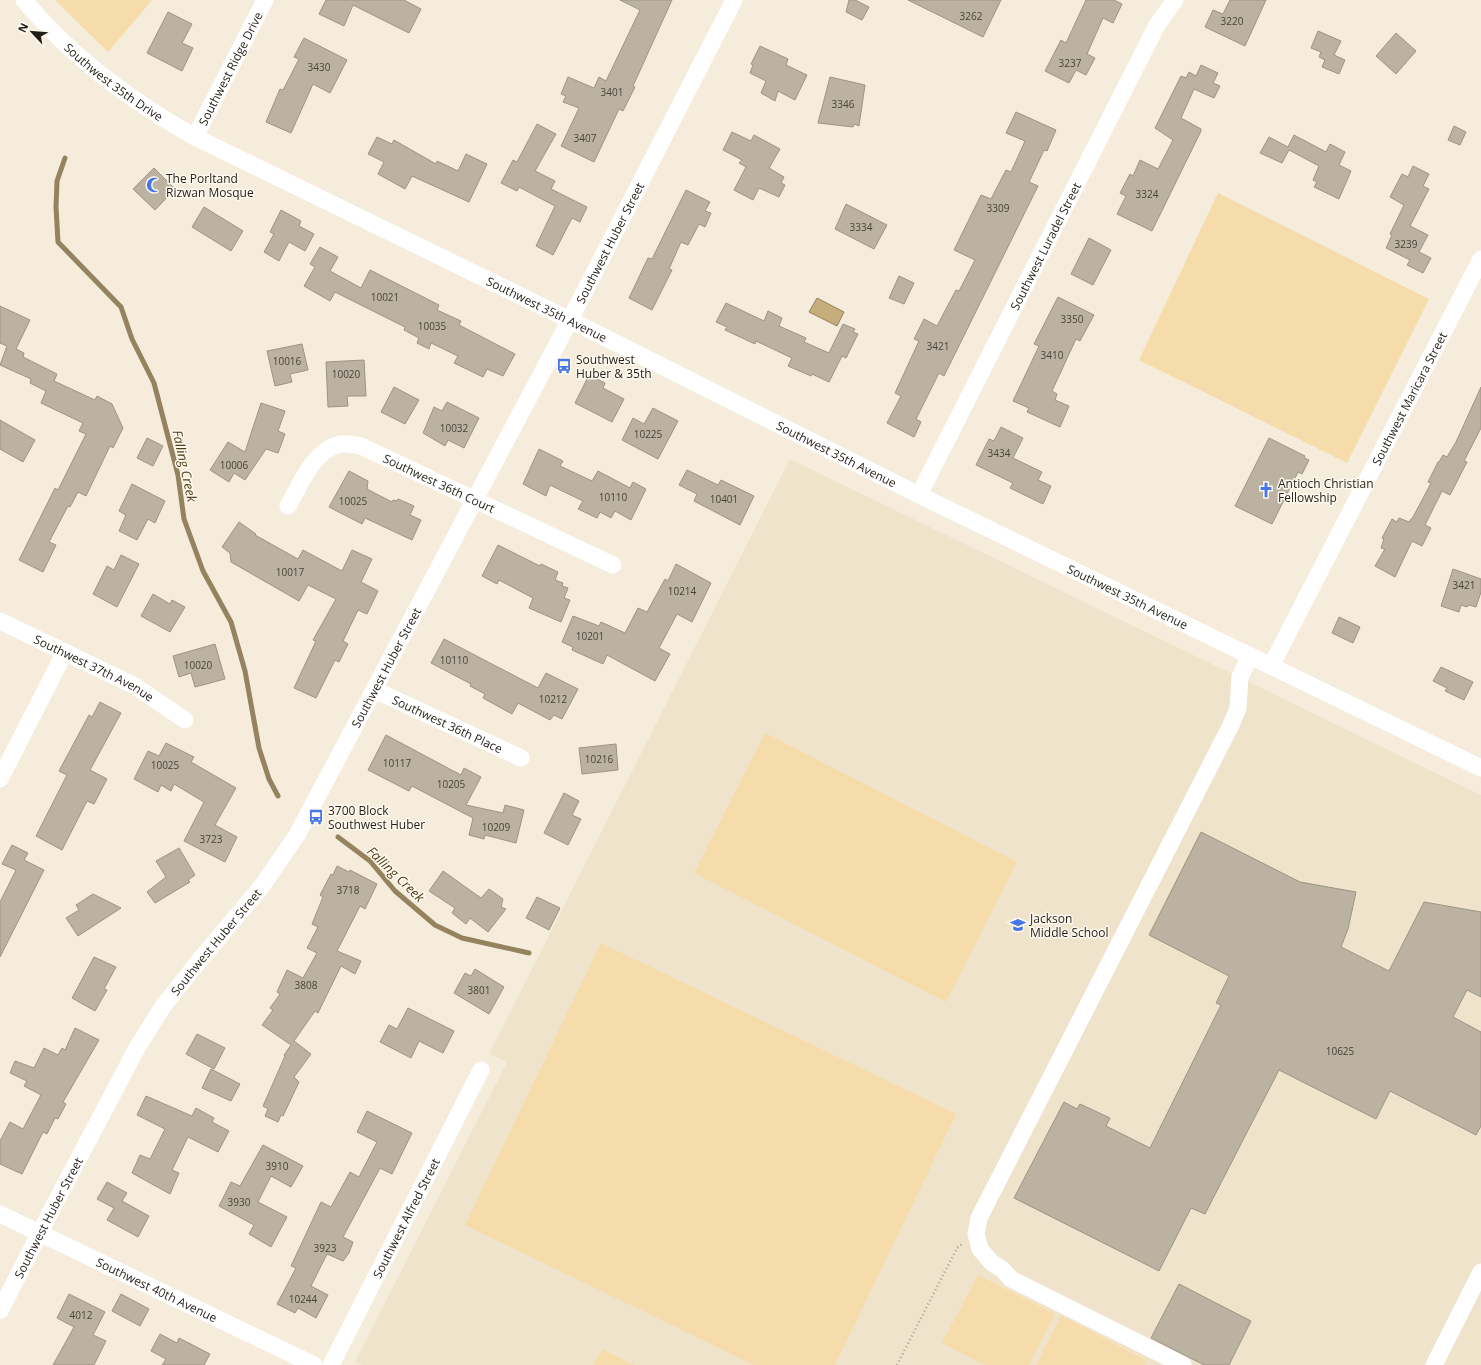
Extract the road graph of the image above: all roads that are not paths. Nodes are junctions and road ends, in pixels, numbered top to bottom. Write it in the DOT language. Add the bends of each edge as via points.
graph roads {
  1 [pos="24,0"];
  2 [pos="266,0"];
  3 [pos="734,0"];
  4 [pos="1175,0"];
  5 [pos="194,137"];
  6 [pos="1481,259"];
  7 [pos="570,320"];
  8 [pos="919,495"];
  9 [pos="475,500"];
  10 [pos="288,506"];
  11 [pos="613,565"];
  12 [pos="0,620"];
  13 [pos="65,652"];
  14 [pos="1250,656"];
  15 [pos="1271,666"];
  16 [pos="375,690"];
  17 [pos="185,720"];
  18 [pos="521,758"];
  19 [pos="1481,768"];
  20 [pos="0,779"];
  21 [pos="481,1070"];
  22 [pos="0,1214"];
  23 [pos="40,1233"];
  24 [pos="1481,1272"];
  25 [pos="0,1310"];
  26 [pos="314,1365"];
  27 [pos="331,1365"];
  28 [pos="1183,1365"];
  29 [pos="1434,1365"];
  1 -- 5 [label="street, Southwest 35th Drive" via="57,36 104,77 140,104"];
  2 -- 5 [label="street, Southwest Ridge Drive"];
  3 -- 7 [label="street, Southwest Huber Street"];
  4 -- 8 [label="street, Southwest Luradel Street" via="1157,24"];
  5 -- 7 [label="street, Southwest 35th Avenue"];
  6 -- 15 [label="street, Southwest Maricara Street"];
  7 -- 8 [label="street, Southwest 35th Avenue"];
  7 -- 9 [label="street, Southwest Huber Street"];
  8 -- 14 [label="street, Southwest 35th Avenue"];
  9 -- 10 [label="street, Southwest 36th Court" via="362,446 341,444 322,453 310,468"];
  9 -- 11 [label="street, Southwest 36th Court"];
  9 -- 16 [label="street, Southwest Huber Street"];
  12 -- 13 [label="street, Southwest 37th Avenue"];
  13 -- 17 [label="street, Southwest 37th Avenue" via="135,686"];
  13 -- 20 [label="street"];
  14 -- 15 [label="street, Southwest 35th Avenue"];
  14 -- 28 [label="street" via="1240,677 1238,708 1231,725 979,1218 976,1234 980,1249 1011,1279"];
  15 -- 19 [label="street, Southwest 35th Avenue"];
  16 -- 18 [label="street, Southwest 36th Place"];
  16 -- 23 [label="street, Southwest Huber Street" via="325,785 281,860 182,982 138,1046"];
  21 -- 27 [label="street, Southwest Alfred Street"];
  22 -- 23 [label="street, Southwest 40th Avenue"];
  23 -- 25 [label="street, Southwest Huber Street"];
  23 -- 26 [label="street, Southwest 40th Avenue"];
  24 -- 29 [label="street"];
}
